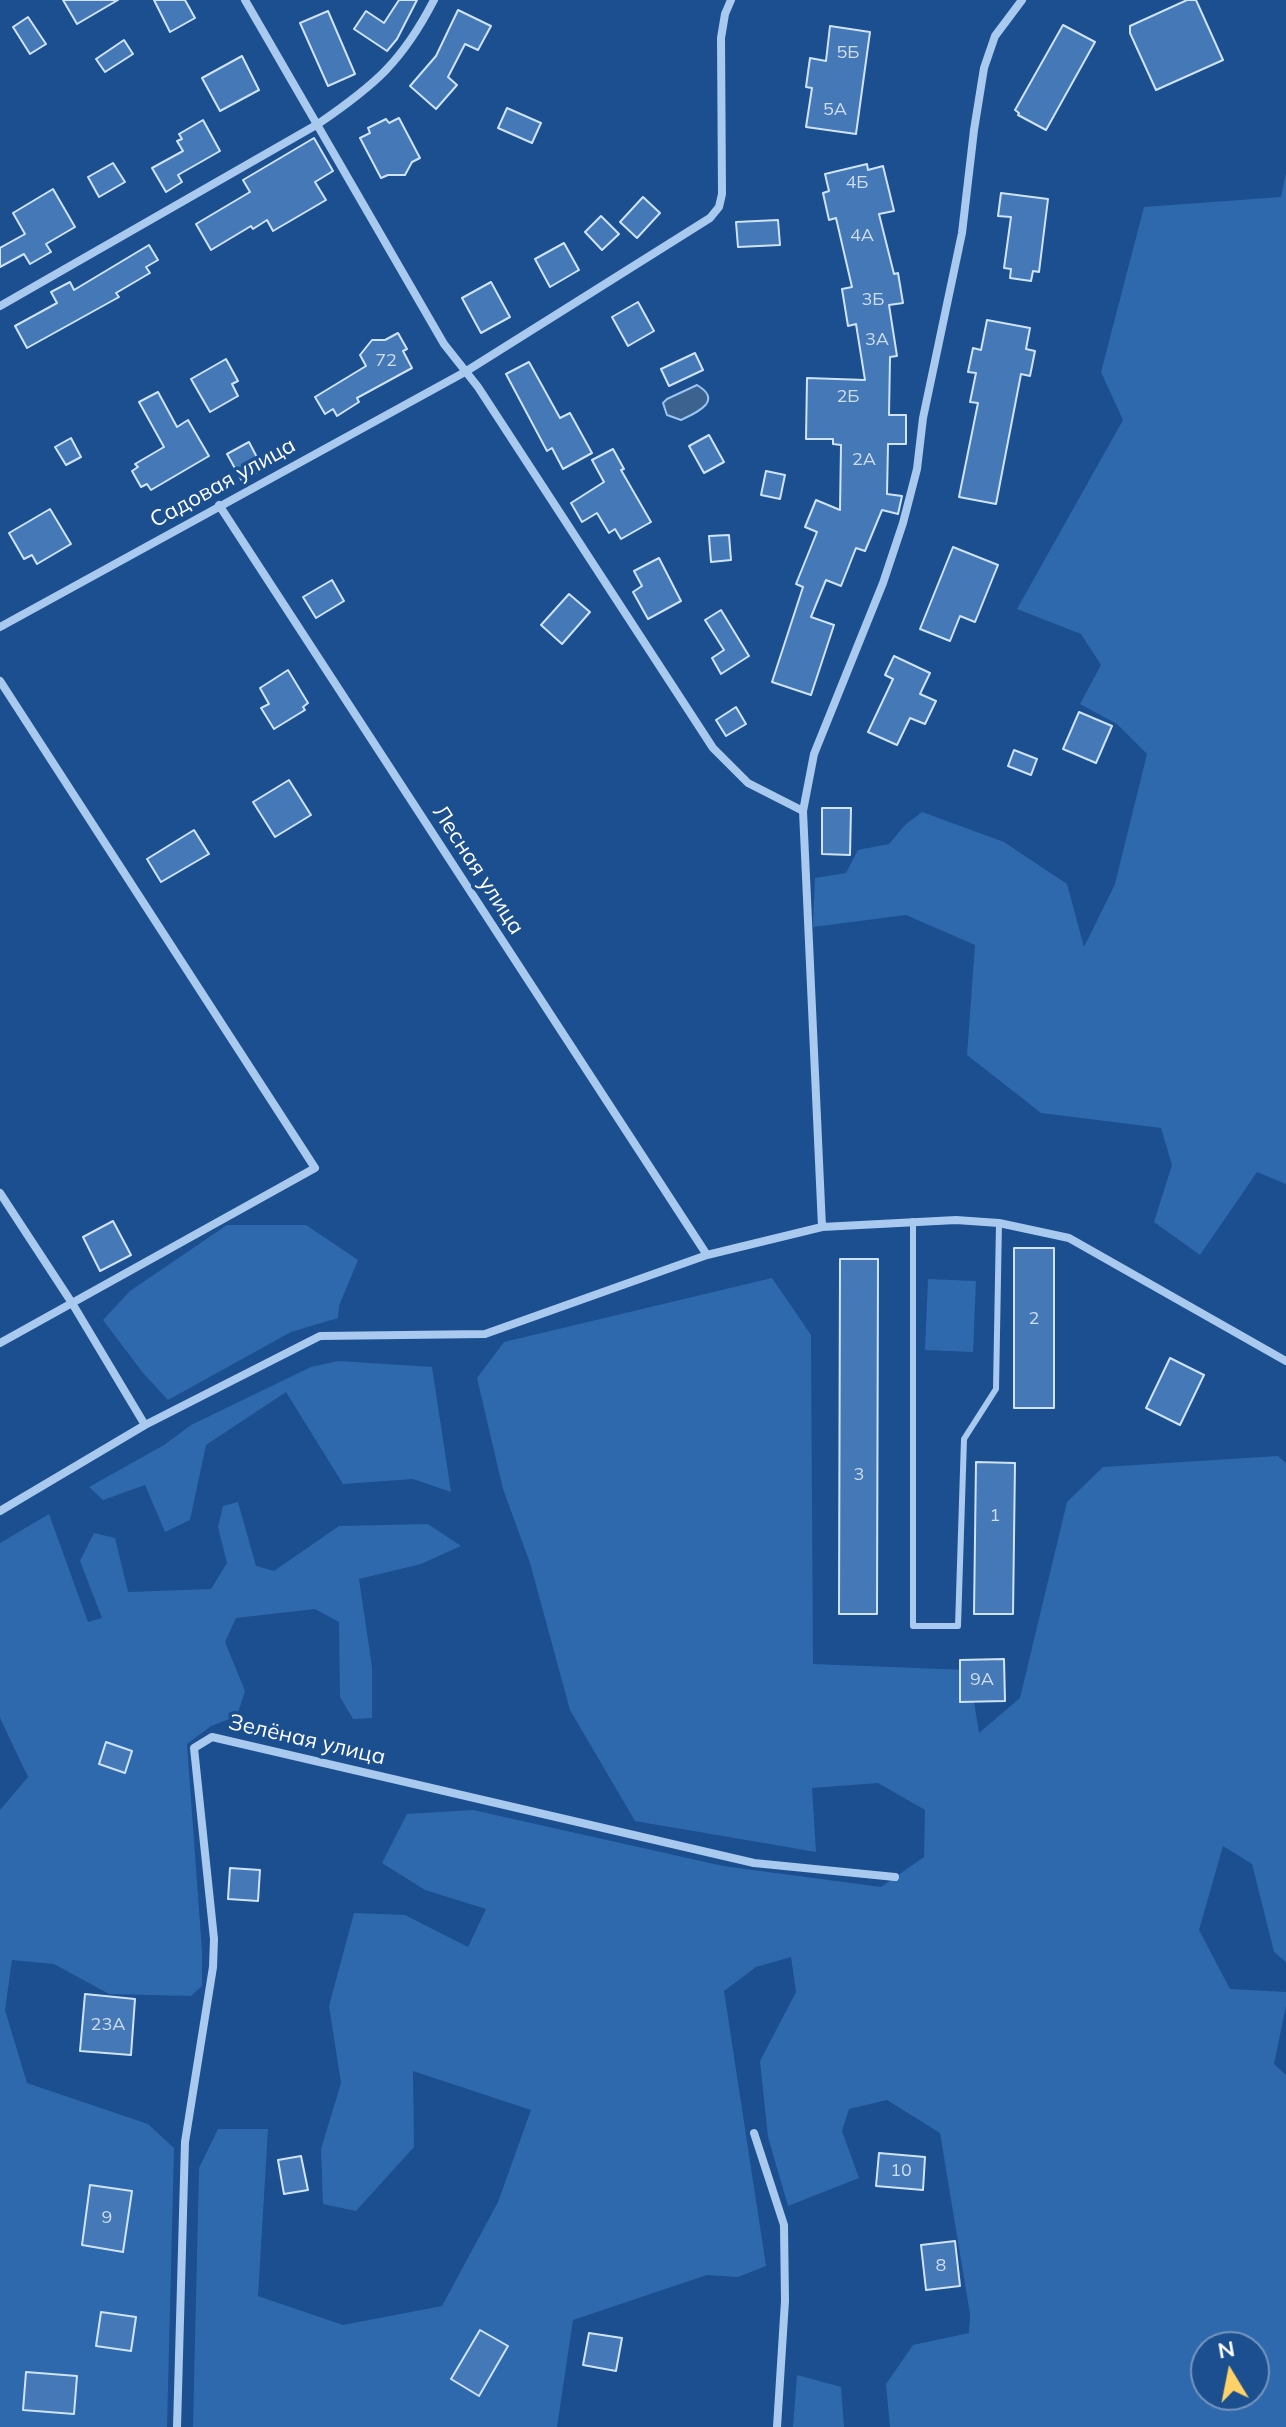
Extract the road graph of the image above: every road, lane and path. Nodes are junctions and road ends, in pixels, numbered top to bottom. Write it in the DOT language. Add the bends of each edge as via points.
graph roads {
  1 [pos="245,0"];
  2 [pos="434,0"];
  3 [pos="731,0"];
  4 [pos="1022,0"];
  5 [pos="318,124"];
  6 [pos="0,306"];
  7 [pos="465,372"];
  8 [pos="219,505"];
  9 [pos="0,627"];
  10 [pos="0,681"];
  11 [pos="803,811"];
  12 [pos="0,1193"];
  13 [pos="913,1221"];
  14 [pos="999,1223"];
  15 [pos="822,1227"];
  16 [pos="707,1255"];
  17 [pos="72,1303"];
  18 [pos="0,1343"];
  19 [pos="1286,1361"];
  20 [pos="145,1425"];
  21 [pos="0,1511"];
  22 [pos="895,1877"];
  23 [pos="754,2133"];
  24 [pos="177,2427"];
  25 [pos="777,2427"];
  1 -- 5 [label="street"];
  2 -- 5 [label="street" via="393,65"];
  3 -- 7 [label="street, Садовая улица" via="721,38 719,207 710,218"];
  4 -- 11 [label="street" via="995,36 984,68 962,233 903,523 814,754"];
  5 -- 6 [label="street"];
  5 -- 7 [label="street"];
  7 -- 8 [label="street, Садовая улица"];
  7 -- 11 [label="street" via="713,748 748,783"];
  8 -- 9 [label="street, Садовая улица"];
  8 -- 16 [label="street, Лесная улица"];
  10 -- 17 [label="street" via="315,1168"];
  11 -- 15 [label="street"];
  12 -- 17 [label="street"];
  13 -- 14 [label="street"];
  13 -- 14 [label="lane" via="913,1626 958,1626 964,1439 996,1389"];
  13 -- 15 [label="street"];
  14 -- 19 [label="street" via="1069,1238"];
  15 -- 16 [label="street"];
  16 -- 20 [label="street" via="485,1334 320,1336"];
  17 -- 18 [label="street"];
  17 -- 20 [label="street"];
  20 -- 21 [label="street"];
  22 -- 24 [label="street, Зелёная улица" via="754,1863 212,1737 194,1748 214,1939 185,2142"];
  23 -- 25 [label="street" via="784,2225"];
}
